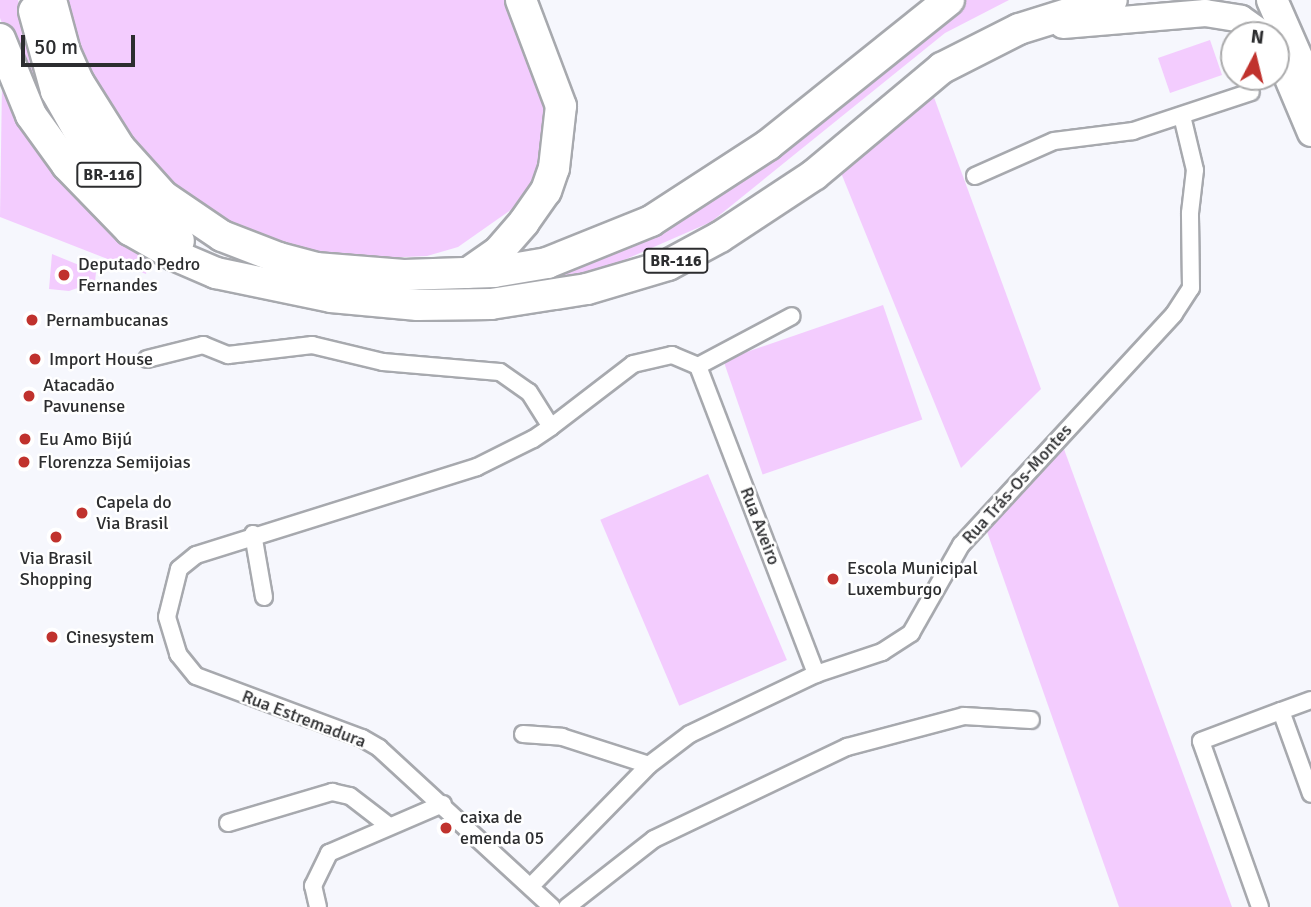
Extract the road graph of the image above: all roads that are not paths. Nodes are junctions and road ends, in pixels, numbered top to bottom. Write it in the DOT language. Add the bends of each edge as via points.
graph roads {
  1 [pos="31,0"];
  2 [pos="51,0"];
  3 [pos="521,0"];
  4 [pos="949,0"];
  5 [pos="1112,0"];
  6 [pos="1272,0"];
  7 [pos="1244,21"];
  8 [pos="1278,21"];
  9 [pos="1019,29"];
  10 [pos="0,39"];
  11 [pos="1290,58"];
  12 [pos="1290,62"];
  13 [pos="1311,89"];
  14 [pos="1251,92"];
  15 [pos="1182,116"];
  16 [pos="1311,133"];
  17 [pos="975,176"];
  18 [pos="467,274"];
  19 [pos="266,286"];
  20 [pos="792,316"];
  21 [pos="147,359"];
  22 [pos="701,371"];
  23 [pos="551,427"];
  24 [pos="253,534"];
  25 [pos="264,597"];
  26 [pos="816,674"];
  27 [pos="1311,699"];
  28 [pos="1281,711"];
  29 [pos="1031,720"];
  30 [pos="523,734"];
  31 [pos="649,765"];
  32 [pos="1311,794"];
  33 [pos="443,804"];
  34 [pos="228,823"];
  35 [pos="389,826"];
  36 [pos="531,886"];
  37 [pos="318,907"];
  38 [pos="552,907"];
  39 [pos="567,907"];
  40 [pos="1260,907"];
  1 -- 19 [label="highway, BR-116" via="56,91 116,185 180,241"];
  2 -- 18 [label="highway" via="79,83 120,148 163,196 193,218 250,248 316,268 366,275"];
  3 -- 18 [label="highway" via="561,106 555,168 524,222 499,251"];
  4 -- 18 [label="highway" via="768,145 651,221 547,263"];
  5 -- 9 [label="highway, BR-116"];
  6 -- 8 [label="highway"];
  7 -- 9 [label="main road" via="1205,13"];
  9 -- 19 [label="highway, BR-116" via="942,68 814,175 668,265 587,289 491,304 418,304"];
  10 -- 19 [label="highway" via="31,115 103,206 130,230 174,256 216,274"];
  11 -- 13 [label="highway"];
  12 -- 16 [label="main road"];
  14 -- 15 [label="street"];
  15 -- 17 [label="street" via="1133,131 1054,141"];
  15 -- 26 [label="street, Rua Trás-Os-Montes" via="1195,170 1190,213 1194,271 1184,300 961,545 911,633 882,652"];
  20 -- 22 [label="street"];
  21 -- 23 [label="street" via="203,345 228,355 296,344 383,362 492,371 522,385"];
  22 -- 23 [label="street, Rua Estremadura" via="672,355 633,364"];
  22 -- 26 [label="street, Rua Aveiro"];
  23 -- 24 [label="street, Rua Estremadura" via="477,467"];
  24 -- 25 [label="street"];
  24 -- 33 [label="street, Rua Estremadura" via="197,555 179,569 167,617 178,654 196,676 213,686 362,737 400,763"];
  26 -- 31 [label="street, Rua Trás-Os-Montes" via="719,717"];
  27 -- 28 [label="street"];
  28 -- 32 [label="street"];
  28 -- 40 [label="street" via="1202,741"];
  29 -- 39 [label="street" via="964,716 846,747 654,839"];
  30 -- 31 [label="street" via="562,737"];
  31 -- 36 [label="street, Rua Trás-Os-Montes"];
  33 -- 35 [label="street"];
  33 -- 36 [label="street, Rua Estremadura"];
  34 -- 35 [label="street" via="332,792 349,796"];
  35 -- 37 [label="street" via="329,853 313,886"];
  36 -- 38 [label="street, Rua Estremadura"];
}
